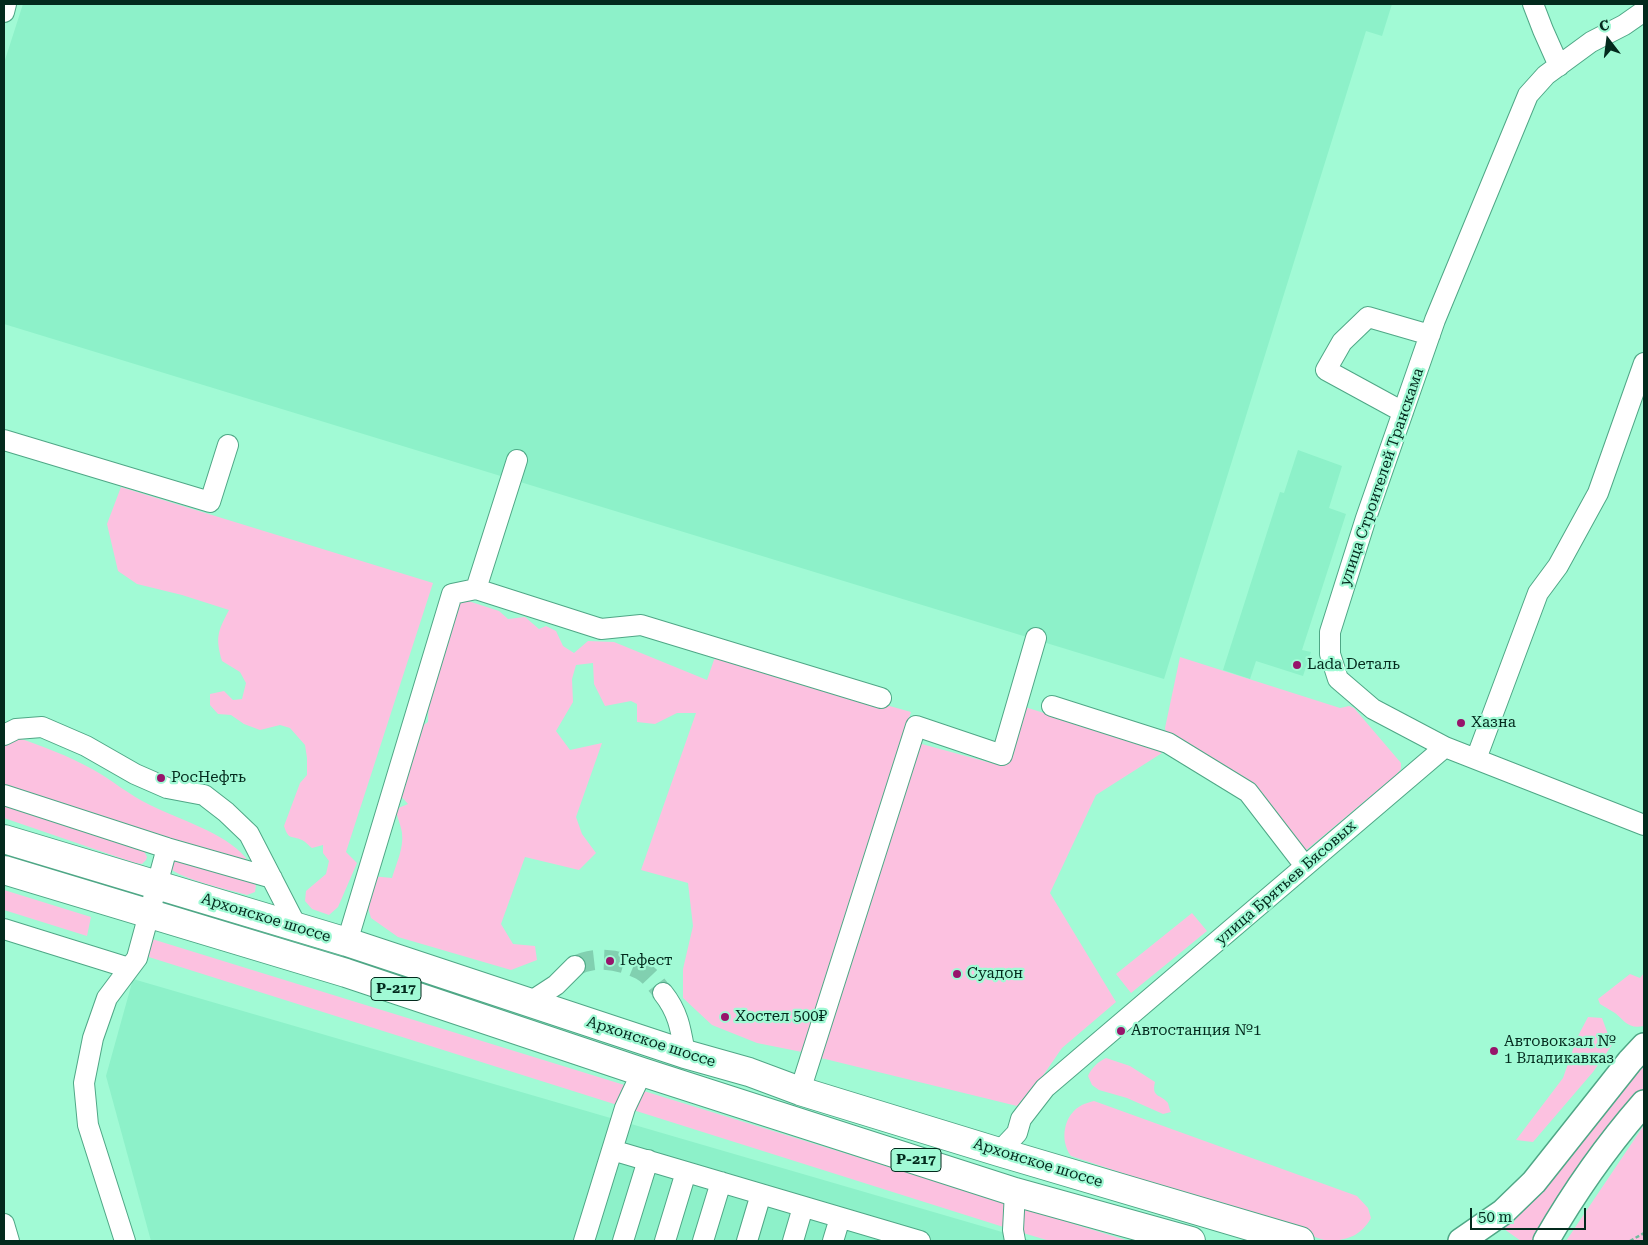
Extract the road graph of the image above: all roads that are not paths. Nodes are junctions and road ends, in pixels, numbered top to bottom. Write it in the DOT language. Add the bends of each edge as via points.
graph roads {
  1 [pos="6,4"];
  2 [pos="1533,4"];
  3 [pos="1644,11"];
  4 [pos="4,12"];
  5 [pos="1559,66"];
  6 [pos="1430,334"];
  7 [pos="1644,363"];
  8 [pos="1403,412"];
  9 [pos="4,440"];
  10 [pos="228,445"];
  11 [pos="517,460"];
  12 [pos="476,588"];
  13 [pos="1036,638"];
  14 [pos="881,698"];
  15 [pos="1052,706"];
  16 [pos="4,735"];
  17 [pos="1445,747"];
  18 [pos="1476,759"];
  19 [pos="4,795"];
  20 [pos="1644,826"];
  21 [pos="4,839"];
  22 [pos="167,848"];
  23 [pos="1305,866"];
  24 [pos="4,870"];
  25 [pos="272,878"];
  26 [pos="157,886"];
  27 [pos="148,914"];
  28 [pos="297,927"];
  29 [pos="4,929"];
  30 [pos="347,942"];
  31 [pos="576,966"];
  32 [pos="129,968"];
  33 [pos="663,993"];
  34 [pos="530,1002"];
  35 [pos="1644,1046"];
  36 [pos="685,1054"];
  37 [pos="642,1072"];
  38 [pos="800,1091"];
  39 [pos="1644,1102"];
  40 [pos="612,1150"];
  41 [pos="999,1152"];
  42 [pos="648,1160"];
  43 [pos="686,1172"];
  44 [pos="721,1182"];
  45 [pos="1015,1192"];
  46 [pos="761,1194"];
  47 [pos="803,1208"];
  48 [pos="840,1218"];
  49 [pos="4,1224"];
  50 [pos="874,1235"];
  51 [pos="1181,1240"];
  52 [pos="9,1241"];
  53 [pos="125,1241"];
  54 [pos="584,1241"];
  55 [pos="623,1241"];
  56 [pos="665,1241"];
  57 [pos="703,1241"];
  58 [pos="747,1241"];
  59 [pos="793,1241"];
  60 [pos="833,1241"];
  61 [pos="917,1241"];
  62 [pos="1015,1241"];
  63 [pos="1300,1241"];
  64 [pos="1461,1241"];
  65 [pos="1546,1241"];
  1 -- 4 [label="street"];
  2 -- 5 [label="street"];
  3 -- 5 [label="street, улица Строителей Транскама" via="1591,42"];
  5 -- 6 [label="street, улица Строителей Транскама" via="1546,74 1528,95"];
  6 -- 8 [label="street, улица Строителей Транскама"];
  6 -- 8 [label="street" via="1368,316 1342,342 1326,370"];
  7 -- 18 [label="street" via="1598,493 1558,566 1538,593"];
  8 -- 17 [label="street, улица Строителей Транскама" via="1330,632 1330,654 1338,679 1372,709"];
  9 -- 10 [label="street" via="210,502"];
  11 -- 12 [label="street"];
  12 -- 14 [label="street" via="601,629 641,625"];
  12 -- 30 [label="street" via="452,594"];
  13 -- 38 [label="street" via="1002,755 916,726"];
  15 -- 23 [label="street" via="1168,743 1248,792"];
  16 -- 25 [label="street" via="16,729 42,727 167,788 204,795 249,834"];
  17 -- 18 [label="street, улица Строителей Транскама"];
  17 -- 23 [label="street, улица Брятьев Бясовых"];
  18 -- 20 [label="street, улица Строителей Транскама"];
  19 -- 22 [label="street"];
  21 -- 26 [label="highway, Архонское шоссе / Р-217"];
  22 -- 25 [label="street"];
  22 -- 26 [label="street"];
  23 -- 41 [label="street, улица Брятьев Бясовых" via="1045,1088 1020,1119 1017,1133"];
  24 -- 27 [label="highway, Архонское шоссе / Р-217"];
  25 -- 28 [label="street"];
  26 -- 27 [label="street"];
  26 -- 28 [label="highway, Архонское шоссе / Р-217"];
  27 -- 32 [label="street" via="137,958"];
  27 -- 37 [label="highway, Архонское шоссе / Р-217" via="346,973"];
  28 -- 30 [label="highway, Архонское шоссе / Р-217"];
  29 -- 32 [label="street"];
  30 -- 34 [label="highway, Архонское шоссе / Р-217"];
  31 -- 34 [label="street" via="556,985"];
  32 -- 53 [label="street" via="107,998 92,1038 84,1083 88,1125"];
  33 -- 36 [label="street" via="678,1017"];
  34 -- 36 [label="highway, Архонское шоссе / Р-217"];
  35 -- 64 [label="main road" via="1534,1182 1503,1212"];
  36 -- 38 [label="highway, Архонское шоссе / Р-217"];
  37 -- 40 [label="street" via="625,1108"];
  37 -- 45 [label="highway, Архонское шоссе / Р-217"];
  38 -- 41 [label="highway, Архонское шоссе / Р-217"];
  39 -- 65 [label="main road" via="1592,1171"];
  40 -- 42 [label="street"];
  40 -- 54 [label="street"];
  41 -- 63 [label="highway, Архонское шоссе / Р-217"];
  42 -- 43 [label="street"];
  42 -- 55 [label="street"];
  43 -- 44 [label="street"];
  43 -- 56 [label="street"];
  44 -- 46 [label="street"];
  44 -- 57 [label="street"];
  45 -- 51 [label="highway, Архонское шоссе / Р-217"];
  45 -- 62 [label="street"];
  46 -- 47 [label="street"];
  46 -- 58 [label="street"];
  47 -- 48 [label="street"];
  47 -- 59 [label="street"];
  48 -- 50 [label="street"];
  48 -- 60 [label="street"];
  49 -- 52 [label="street"];
  50 -- 61 [label="street"];
}
